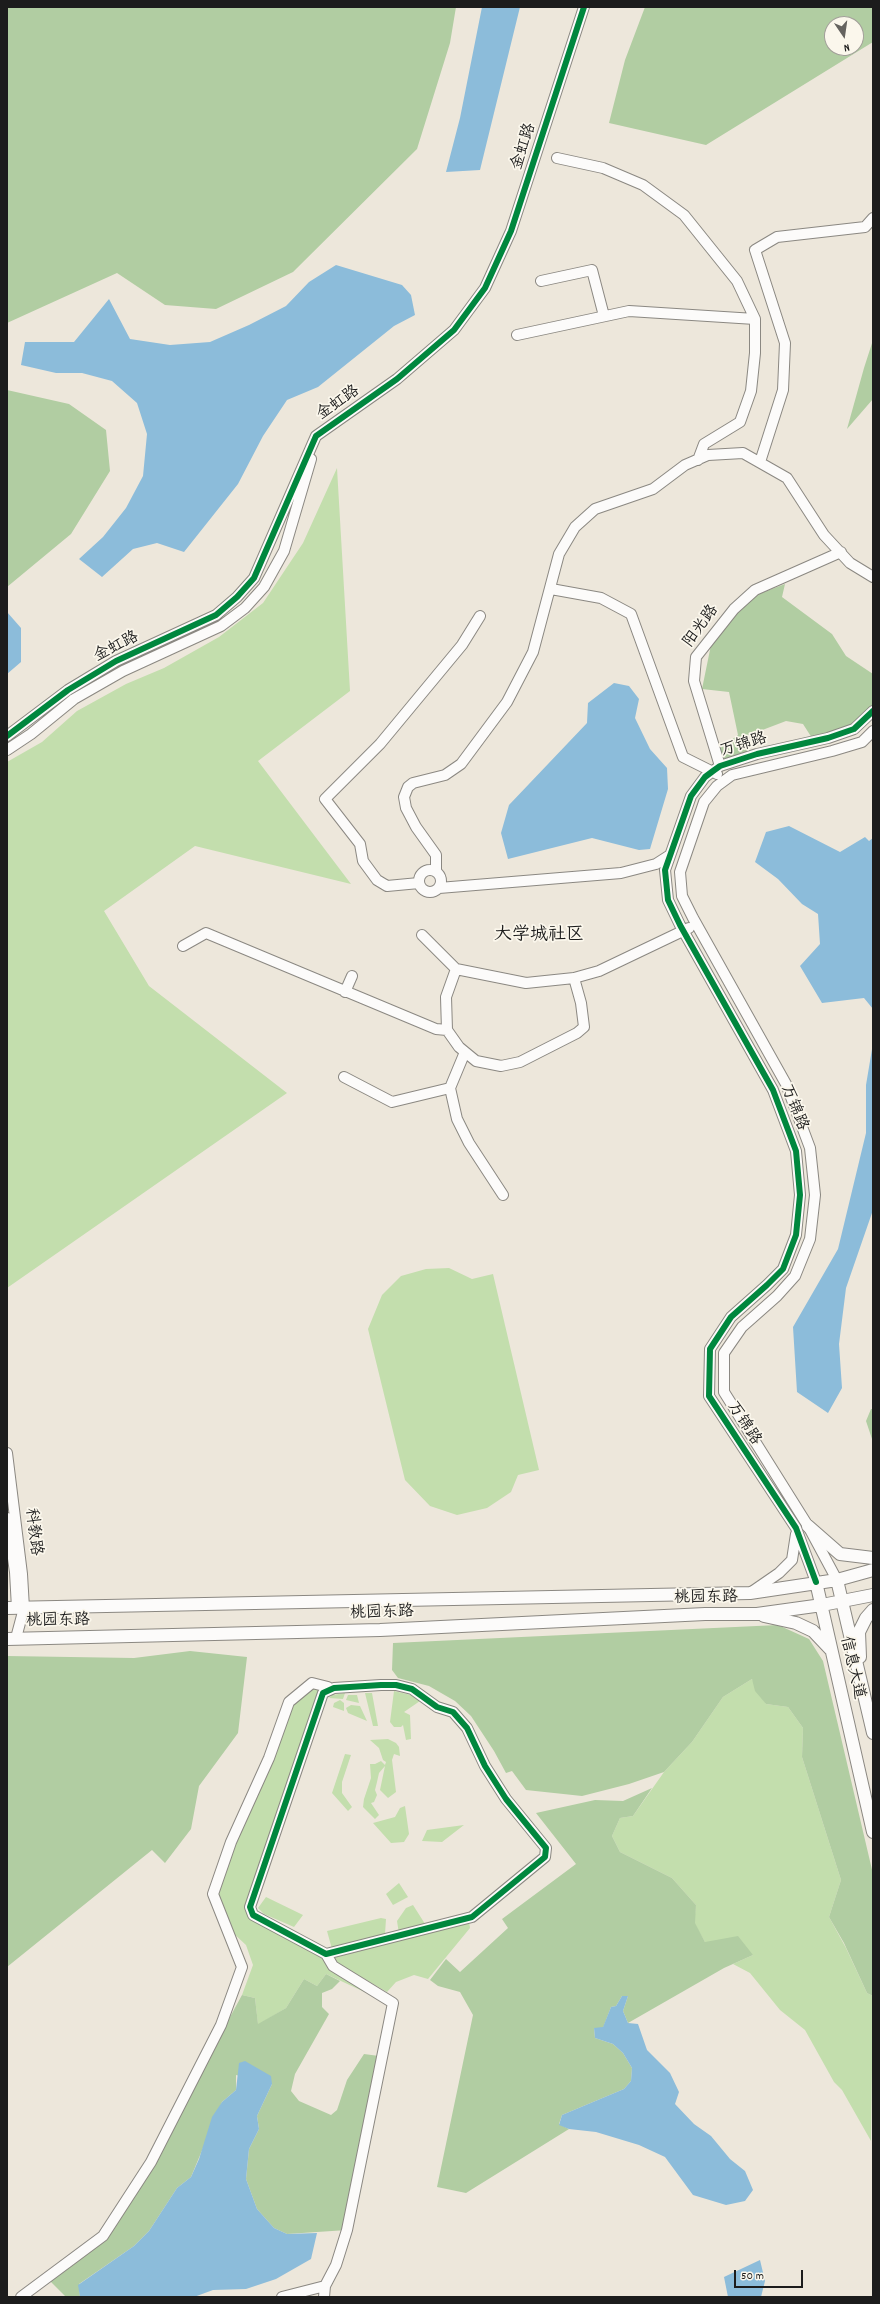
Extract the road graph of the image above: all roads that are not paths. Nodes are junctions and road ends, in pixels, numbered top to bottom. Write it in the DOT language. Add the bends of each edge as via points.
graph roads {
  1 [pos="584,7"];
  2 [pos="557,158"];
  3 [pos="873,218"];
  4 [pos="541,281"];
  5 [pos="604,316"];
  6 [pos="755,319"];
  7 [pos="517,335"];
  8 [pos="316,436"];
  9 [pos="698,460"];
  10 [pos="760,462"];
  11 [pos="841,552"];
  12 [pos="873,577"];
  13 [pos="551,589"];
  14 [pos="480,616"];
  15 [pos="873,711"];
  16 [pos="873,731"];
  17 [pos="7,736"];
  18 [pos="7,750"];
  19 [pos="717,768"];
  20 [pos="724,781"];
  21 [pos="670,855"];
  22 [pos="436,872"];
  23 [pos="419,883"];
  24 [pos="439,888"];
  25 [pos="696,924"];
  26 [pos="683,931"];
  27 [pos="422,935"];
  28 [pos="183,946"];
  29 [pos="456,969"];
  30 [pos="352,976"];
  31 [pos="574,978"];
  32 [pos="345,992"];
  33 [pos="448,1030"];
  34 [pos="465,1052"];
  35 [pos="344,1077"];
  36 [pos="450,1088"];
  37 [pos="502,1195"];
  38 [pos="7,1453"];
  39 [pos="7,1518"];
  40 [pos="808,1526"];
  41 [pos="796,1528"];
  42 [pos="873,1558"];
  43 [pos="873,1570"];
  44 [pos="836,1580"];
  45 [pos="816,1582"];
  46 [pos="750,1593"];
  47 [pos="873,1595"];
  48 [pos="841,1602"];
  49 [pos="822,1605"];
  50 [pos="16,1608"];
  51 [pos="873,1610"];
  52 [pos="758,1614"];
  53 [pos="11,1639"];
  54 [pos="830,1650"];
  55 [pos="861,1684"];
  56 [pos="328,1687"];
  57 [pos="873,1733"];
  58 [pos="873,1832"];
  59 [pos="326,1954"];
  60 [pos="324,2286"];
  61 [pos="21,2297"];
  62 [pos="282,2297"];
  63 [pos="324,2297"];
  1 -- 8 [label="street, 金虹路" via="511,231 485,288 454,330 397,379"];
  2 -- 6 [label="street" via="603,168 643,185 684,215 737,281"];
  3 -- 10 [label="street" via="865,227 777,237 755,250 786,343 783,390"];
  4 -- 5 [label="street" via="592,270"];
  5 -- 6 [label="street" via="629,311"];
  5 -- 7 [label="street"];
  6 -- 9 [label="street" via="751,391 740,422 704,444"];
  8 -- 17 [label="street, 金虹路" via="254,578 237,598 216,615 116,661 75,686"];
  8 -- 18 [label="street, 金虹路" via="303,492 284,551 264,587 245,608 221,626 123,671 74,700"];
  9 -- 10 [label="street" via="708,455 743,453"];
  9 -- 13 [label="street" via="685,465 652,489 595,509 575,527 559,554"];
  10 -- 11 [label="street" via="787,478 824,535"];
  11 -- 12 [label="street" via="850,563"];
  11 -- 19 [label="street, 阳光路" via="755,590 734,609 696,657 694,681"];
  13 -- 19 [label="street" via="600,598 631,614 683,757"];
  13 -- 22 [label="street" via="533,652 507,702 461,764 445,775 413,783 408,787 404,797 406,808 436,855"];
  14 -- 23 [label="street" via="462,645 380,744 325,799 360,844 364,861 377,880 387,886"];
  15 -- 19 [label="street, 万锦路" via="854,729 828,738 757,754"];
  16 -- 20 [label="street, 万锦路" via="862,742 732,775"];
  19 -- 20 [label="street"];
  19 -- 21 [label="street, 万锦路" via="705,777 691,796"];
  20 -- 25 [label="street, 万锦路" via="704,802 680,872 682,896"];
  21 -- 24 [label="street" via="656,864 621,873"];
  21 -- 26 [label="street, 万锦路" via="665,870 668,900"];
  22 -- 23 [label="street" via="422,874"];
  22 -- 24 [label="street" via="441,881"];
  23 -- 24 [label="street" via="426,891 433,892"];
  25 -- 26 [label="street"];
  25 -- 40 [label="street, 万锦路" via="786,1084 810,1148 815,1195 810,1239 795,1276 742,1327 724,1354 724,1392"];
  26 -- 31 [label="street" via="599,971"];
  26 -- 41 [label="street, 万锦路" via="772,1090 796,1151 800,1195 796,1235 783,1269 731,1317 710,1349 709,1396"];
  27 -- 29 [label="street"];
  28 -- 32 [label="street" via="206,933"];
  29 -- 31 [label="street" via="526,982"];
  29 -- 33 [label="street" via="446,998"];
  30 -- 32 [label="street"];
  31 -- 34 [label="street" via="584,1027 577,1033 520,1062 501,1066 476,1061"];
  32 -- 33 [label="street" via="436,1029"];
  33 -- 34 [label="street"];
  34 -- 36 [label="street"];
  35 -- 36 [label="street" via="392,1102"];
  36 -- 37 [label="street" via="457,1119 468,1143"];
  38 -- 50 [label="street, 科教路" via="22,1574"];
  39 -- 50 [label="street, 科教路" via="15,1572"];
  40 -- 42 [label="main road" via="840,1554"];
  40 -- 44 [label="street, 万锦路"];
  41 -- 45 [label="street, 万锦路"];
  41 -- 46 [label="street" via="792,1560 779,1573"];
  43 -- 44 [label="main road, 桃园东路"];
  44 -- 45 [label="main road, 桃园东路"];
  44 -- 48 [label="main road, 信息大道"];
  45 -- 46 [label="main road, 桃园东路"];
  45 -- 49 [label="main road, 信息大道"];
  46 -- 50 [label="main road, 桃园东路"];
  47 -- 48 [label="main road"];
  48 -- 49 [label="main road"];
  48 -- 55 [label="main road, 信息大道"];
  49 -- 52 [label="main road"];
  49 -- 54 [label="main road, 信息大道"];
  50 -- 53 [label="street, 科教路"];
  51 -- 55 [label="main road" via="859,1632"];
  52 -- 53 [label="main road, 桃园东路" via="705,1614 380,1630"];
  52 -- 54 [label="main road" via="796,1623 813,1631"];
  54 -- 58 [label="main road, 信息大道"];
  55 -- 57 [label="main road, 信息大道"];
  56 -- 61 [label="street" via="312,1683 289,1702 269,1758 231,1842 213,1894 242,1967 221,2024 151,2162 103,2236"];
  59 -- 59 [label="street" via="472,1917 545,1857 546,1848 506,1799 485,1766 467,1728 453,1712 437,1707 412,1689 381,1685 334,1688 323,1693 250,1907 253,1915"];
  59 -- 60 [label="street" via="333,1966 393,2003 347,2230 336,2265"];
  60 -- 62 [label="street"];
  60 -- 63 [label="street"];
}
